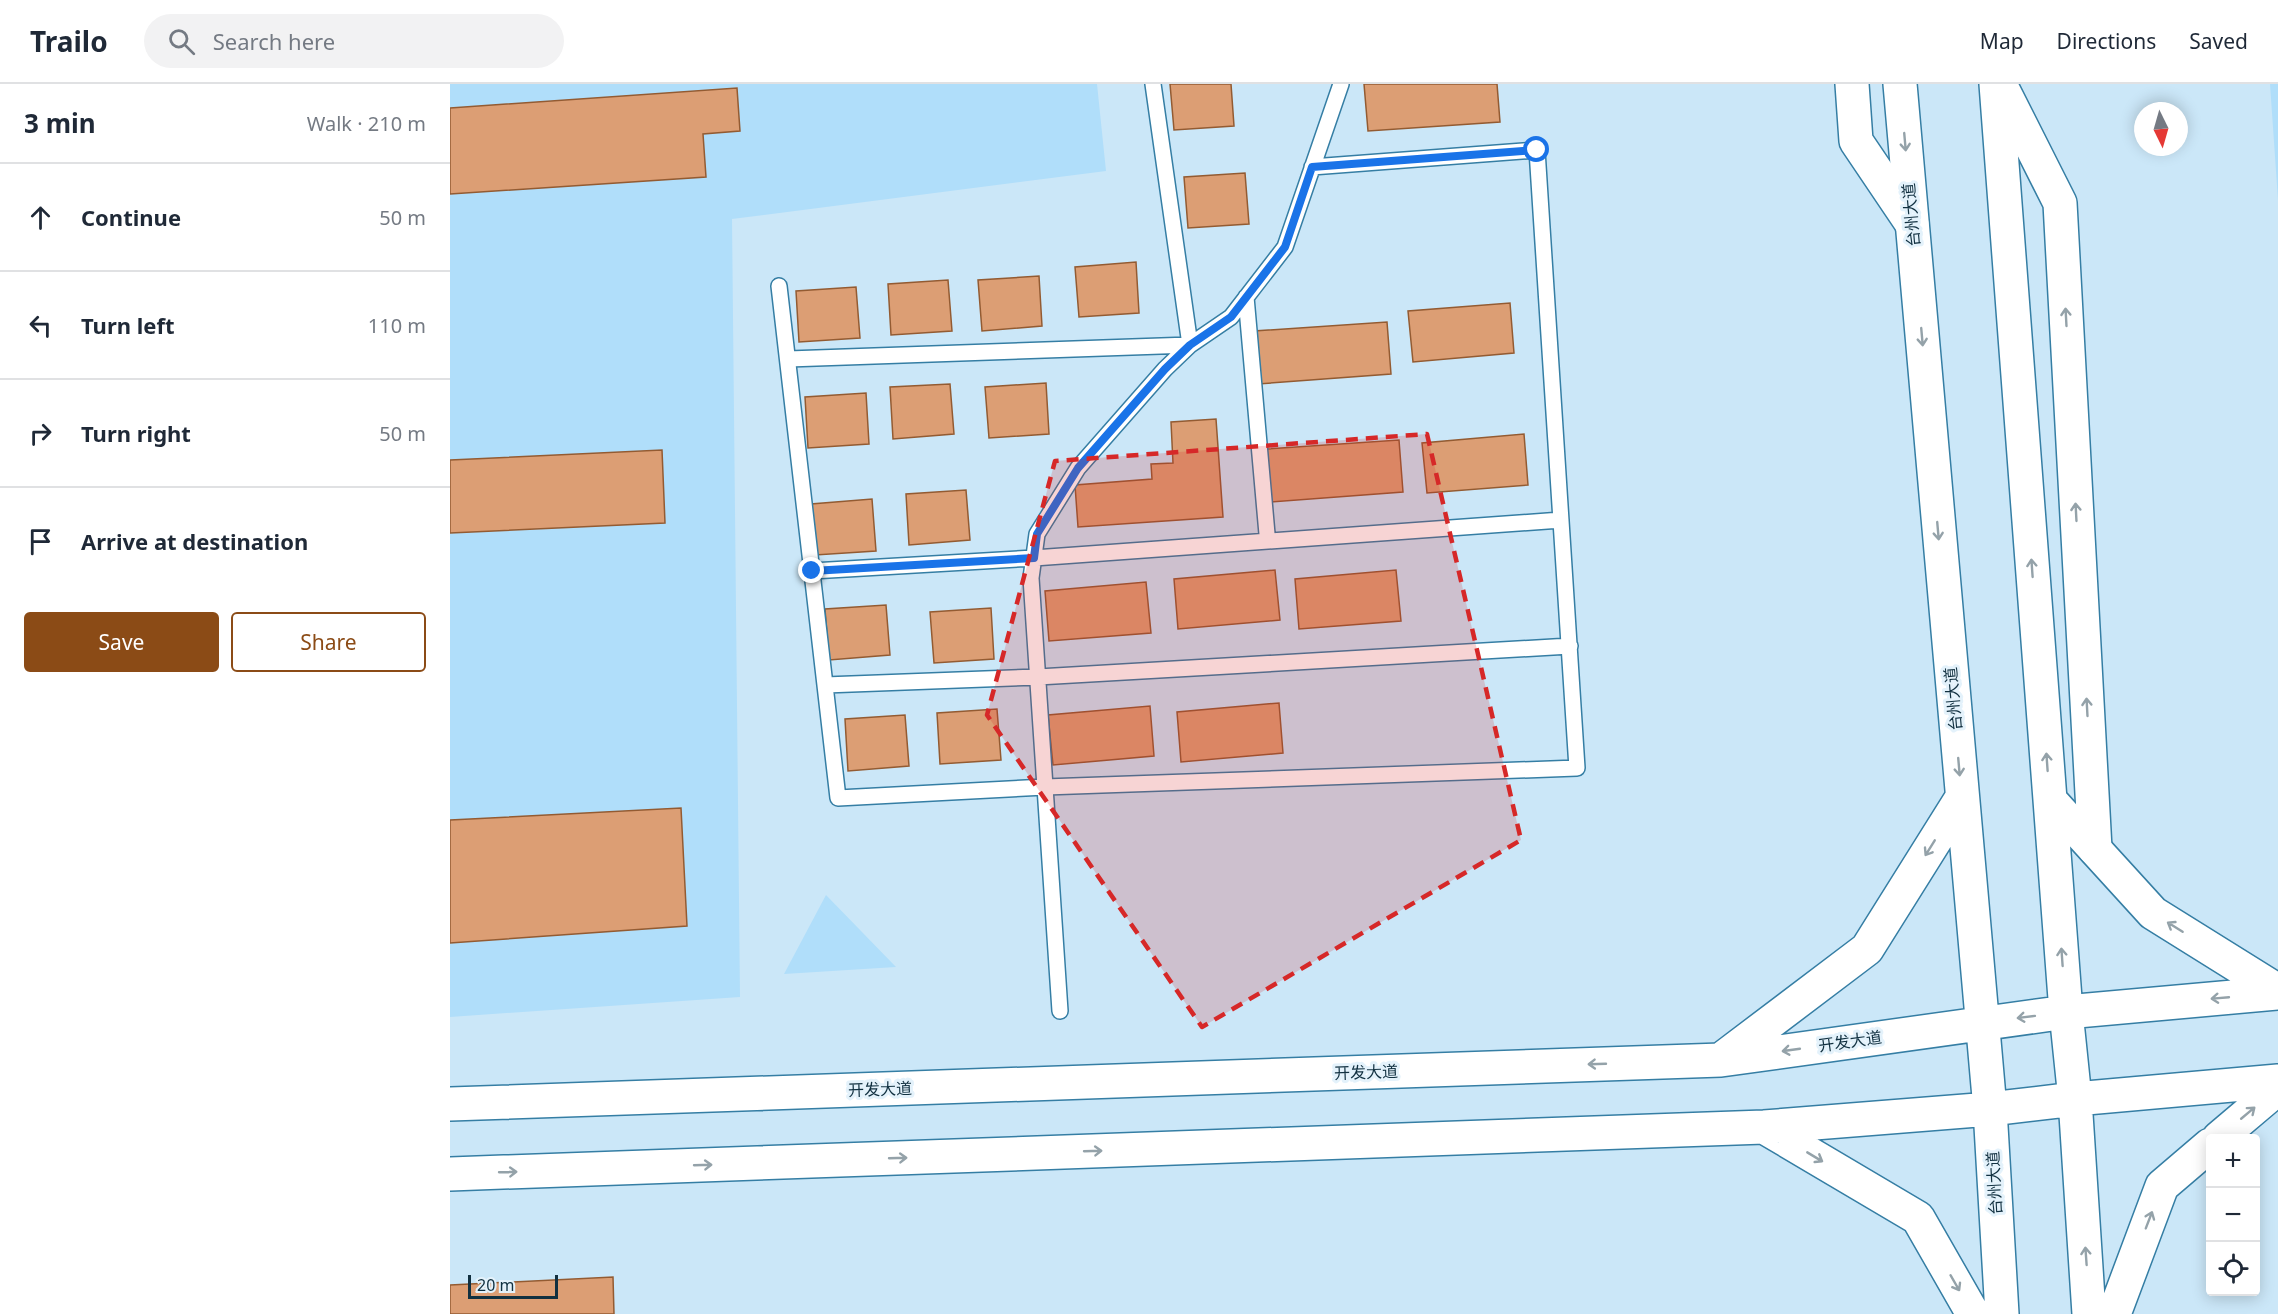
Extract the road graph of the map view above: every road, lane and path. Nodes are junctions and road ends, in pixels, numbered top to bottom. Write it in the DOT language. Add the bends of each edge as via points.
graph roads {
  1 [pos="1153,84"];
  2 [pos="1341,84"];
  3 [pos="1852,84"];
  4 [pos="1900,84"];
  5 [pos="1998,85"];
  6 [pos="1312,167"];
  7 [pos="1912,224"];
  8 [pos="779,286"];
  9 [pos="1246,297"];
  10 [pos="1190,345"];
  11 [pos="788,359"];
  12 [pos="1561,520"];
  13 [pos="1267,534"];
  14 [pos="1034,558"];
  15 [pos="812,571"];
  16 [pos="1570,646"];
  17 [pos="1038,676"];
  18 [pos="825,685"];
  19 [pos="1045,787"];
  20 [pos="1961,799"];
  21 [pos="2050,800"];
  22 [pos="2095,849"];
  23 [pos="2278,992"];
  24 [pos="1060,1011"];
  25 [pos="2066,1012"];
  26 [pos="1981,1023"];
  27 [pos="1721,1060"];
  28 [pos="2278,1081"];
  29 [pos="2278,1088"];
  30 [pos="2075,1099"];
  31 [pos="450,1104"];
  32 [pos="1990,1109"];
  33 [pos="1764,1127"];
  34 [pos="2224,1134"];
  35 [pos="2206,1149"];
  36 [pos="450,1174"];
  37 [pos="1973,1314"];
  38 [pos="2002,1314"];
  39 [pos="2089,1314"];
  40 [pos="2114,1314"];
  1 -- 10 [label="lane"];
  2 -- 6 [label="lane"];
  3 -- 7 [label="main road" via="1856,141"];
  4 -- 7 [label="main road, 台州大道, one-way"];
  21 -- 5 [label="main road, one-way"];
  22 -- 5 [label="main road, one-way" via="2060,203"];
  6 -- 9 [label="lane" via="1285,247"];
  6 -- 12 [label="lane" via="1537,150"];
  7 -- 20 [label="main road, 台州大道, one-way"];
  8 -- 11 [label="lane"];
  9 -- 10 [label="lane" via="1231,317"];
  9 -- 13 [label="lane"];
  10 -- 11 [label="lane"];
  10 -- 14 [label="lane" via="1078,468 1037,534"];
  11 -- 15 [label="lane"];
  12 -- 14 [label="lane"];
  12 -- 16 [label="lane"];
  14 -- 15 [label="lane"];
  14 -- 17 [label="lane" via="1031,578"];
  15 -- 18 [label="lane"];
  16 -- 17 [label="lane"];
  16 -- 19 [label="lane" via="1577,768"];
  17 -- 18 [label="lane"];
  17 -- 19 [label="lane"];
  18 -- 19 [label="lane" via="838,798"];
  19 -- 24 [label="lane"];
  20 -- 26 [label="main road, 台州大道"];
  20 -- 27 [label="main road, one-way" via="1867,949"];
  21 -- 22 [label="main road"];
  25 -- 21 [label="main road, one-way"];
  23 -- 22 [label="main road, one-way" via="2153,913"];
  23 -- 25 [label="main road, 开发大道, one-way"];
  25 -- 26 [label="main road, 开发大道, one-way"];
  25 -- 30 [label="main road"];
  26 -- 27 [label="main road, 开发大道, one-way"];
  26 -- 32 [label="main road, 台州大道"];
  27 -- 31 [label="main road, 开发大道, one-way"];
  28 -- 30 [label="main road"];
  34 -- 29 [label="main road, one-way"];
  30 -- 32 [label="main road"];
  39 -- 30 [label="main road, one-way"];
  32 -- 33 [label="main road"];
  32 -- 38 [label="main road, 台州大道"];
  36 -- 33 [label="main road, one-way"];
  33 -- 37 [label="main road, one-way" via="1918,1218"];
  40 -- 35 [label="main road, one-way" via="2162,1186"];
}
